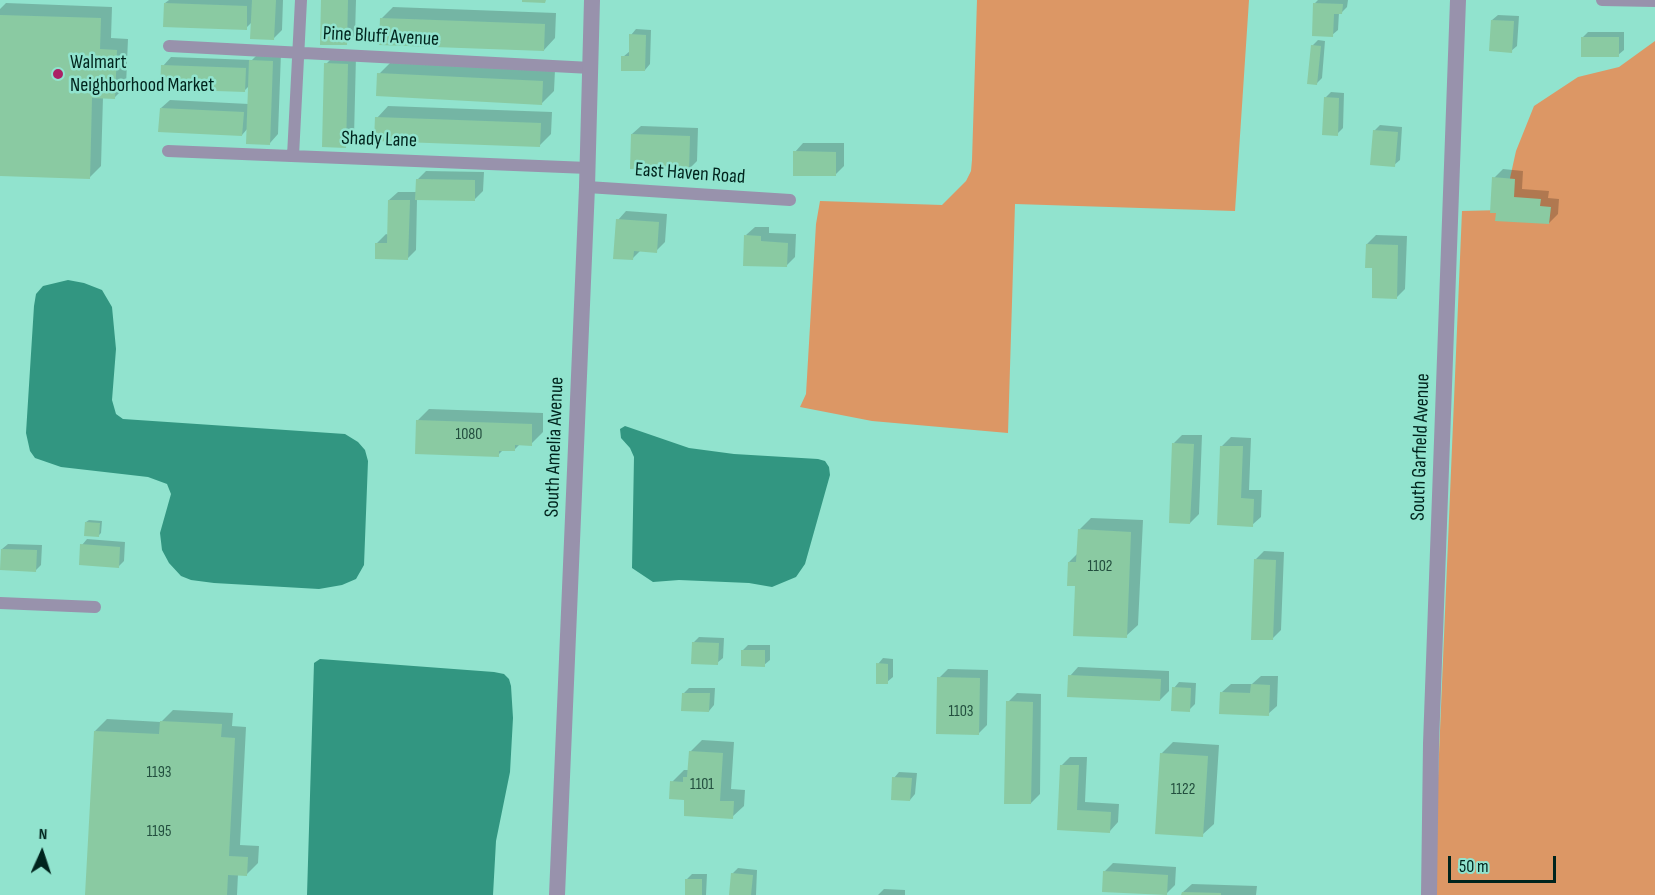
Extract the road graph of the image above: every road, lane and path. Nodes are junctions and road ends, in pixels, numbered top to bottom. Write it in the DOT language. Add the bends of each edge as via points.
graph roads {
  1 [pos="301,0"];
  2 [pos="592,0"];
  3 [pos="1458,0"];
  4 [pos="1602,0"];
  5 [pos="1655,1"];
  6 [pos="169,46"];
  7 [pos="299,53"];
  8 [pos="591,68"];
  9 [pos="168,151"];
  10 [pos="294,156"];
  11 [pos="588,168"];
  12 [pos="587,187"];
  13 [pos="790,200"];
  14 [pos="0,603"];
  15 [pos="95,607"];
  16 [pos="557,895"];
  17 [pos="1429,895"];
  1 -- 7 [label="street"];
  2 -- 8 [label="street, South Amelia Avenue"];
  3 -- 17 [label="street, South Garfield Avenue"];
  4 -- 5 [label="street"];
  6 -- 7 [label="street, Pine Bluff Avenue"];
  7 -- 8 [label="street, Pine Bluff Avenue"];
  7 -- 10 [label="street"];
  8 -- 11 [label="street, South Amelia Avenue"];
  9 -- 10 [label="street, Shady Lane"];
  10 -- 11 [label="street, Shady Lane"];
  11 -- 12 [label="street, South Amelia Avenue"];
  12 -- 13 [label="street, East Haven Road"];
  12 -- 16 [label="street, South Amelia Avenue"];
  14 -- 15 [label="street"];
}
